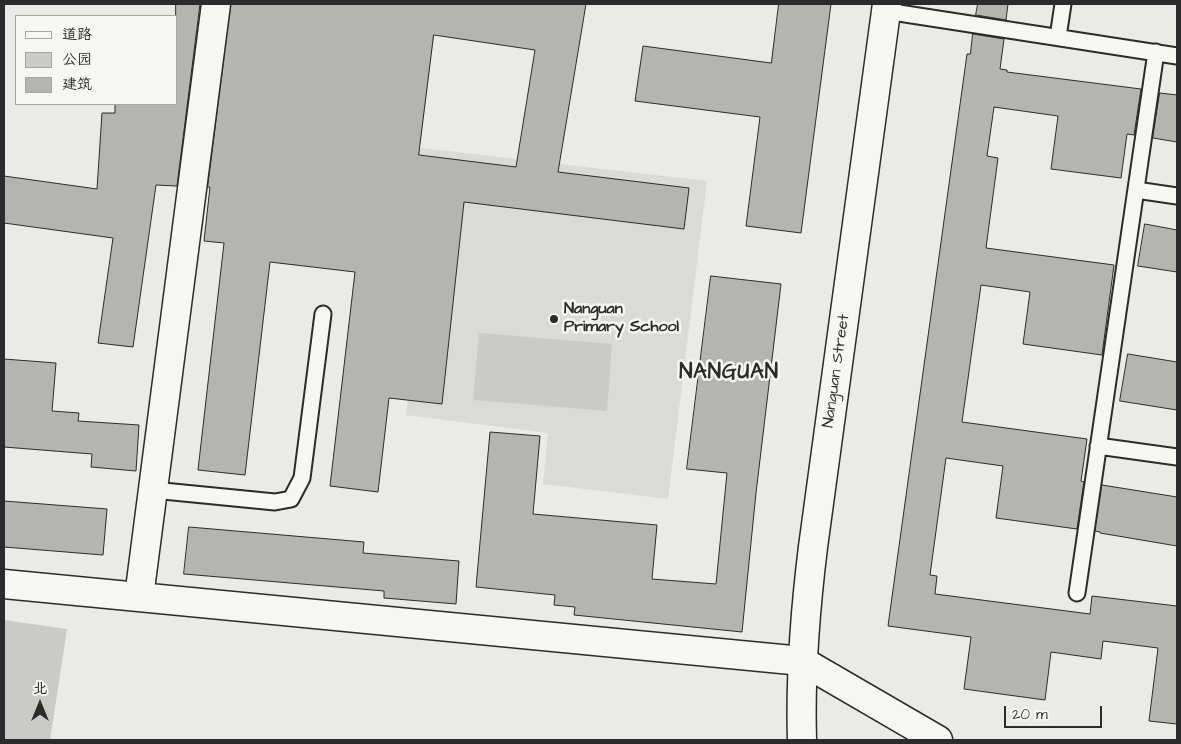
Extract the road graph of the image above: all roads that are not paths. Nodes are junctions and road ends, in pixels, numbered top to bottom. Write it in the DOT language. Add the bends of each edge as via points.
graph roads {
  1 [pos="216,4"];
  2 [pos="1063,4"];
  3 [pos="887,7"];
  4 [pos="1058,37"];
  5 [pos="1156,52"];
  6 [pos="1177,56"];
  7 [pos="1136,190"];
  8 [pos="1177,196"];
  9 [pos="323,314"];
  10 [pos="1098,446"];
  11 [pos="1177,457"];
  12 [pos="153,490"];
  13 [pos="4,584"];
  14 [pos="1077,593"];
  15 [pos="139,597"];
  16 [pos="802,661"];
  17 [pos="802,740"];
  18 [pos="938,740"];
  1 -- 12 [label="street"];
  2 -- 4 [label="lane"];
  3 -- 4 [label="lane"];
  3 -- 16 [label="street, Nanguan Street" via="813,547"];
  4 -- 5 [label="lane"];
  5 -- 6 [label="lane"];
  5 -- 7 [label="lane"];
  7 -- 8 [label="lane"];
  7 -- 10 [label="lane"];
  9 -- 12 [label="lane" via="302,478 291,499 275,502"];
  10 -- 11 [label="lane"];
  10 -- 14 [label="lane"];
  12 -- 15 [label="street"];
  13 -- 15 [label="street"];
  15 -- 16 [label="street"];
  16 -- 17 [label="street, Nanguan Street"];
  16 -- 18 [label="street"];
}
